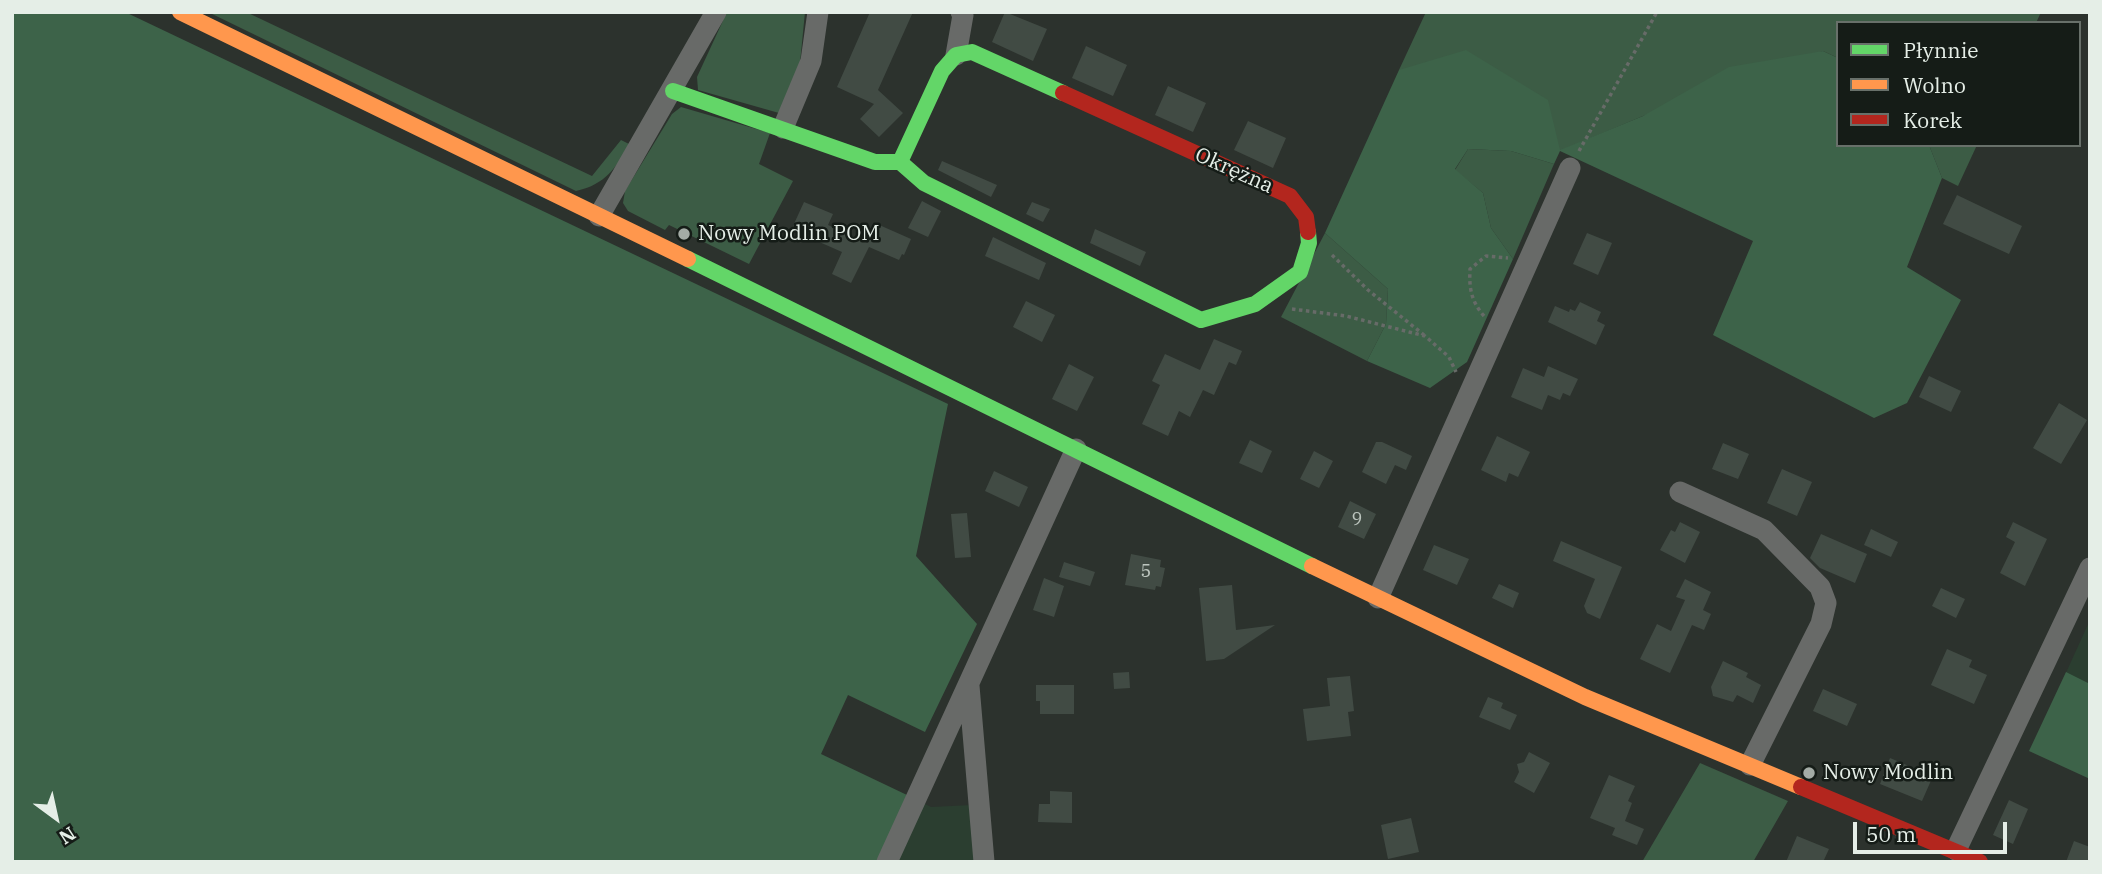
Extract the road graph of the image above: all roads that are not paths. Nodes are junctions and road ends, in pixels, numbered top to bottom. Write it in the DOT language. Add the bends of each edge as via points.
graph roads {
  1 [pos="180,12"];
  2 [pos="716,12"];
  3 [pos="818,12"];
  4 [pos="961,12"];
  5 [pos="956,55"];
  6 [pos="673,91"];
  7 [pos="783,128"];
  8 [pos="900,162"];
  9 [pos="1570,168"];
  10 [pos="600,216"];
  11 [pos="1076,449"];
  12 [pos="1680,492"];
  13 [pos="2090,568"];
  14 [pos="1378,598"];
  15 [pos="969,683"];
  16 [pos="1750,765"];
  17 [pos="1956,850"];
  18 [pos="887,862"];
  19 [pos="984,862"];
  20 [pos="1980,862"];
  1 -- 10 [label="street"];
  2 -- 6 [label="street"];
  3 -- 7 [label="street" via="811,61"];
  4 -- 5 [label="street"];
  5 -- 8 [label="street" via="942,71"];
  5 -- 8 [label="street, Okrężna" via="972,52 1290,197 1306,217 1308,231 1300,272 1255,304 1201,320 924,183"];
  6 -- 7 [label="street"];
  6 -- 10 [label="street"];
  7 -- 8 [label="street" via="875,162"];
  9 -- 14 [label="street"];
  10 -- 11 [label="street"];
  11 -- 14 [label="street"];
  11 -- 15 [label="street"];
  12 -- 16 [label="street" via="1764,530 1820,587 1826,603 1821,624"];
  13 -- 17 [label="street"];
  14 -- 16 [label="street" via="1585,697"];
  15 -- 18 [label="street"];
  15 -- 19 [label="street"];
  16 -- 17 [label="street"];
  17 -- 20 [label="street"];
}
